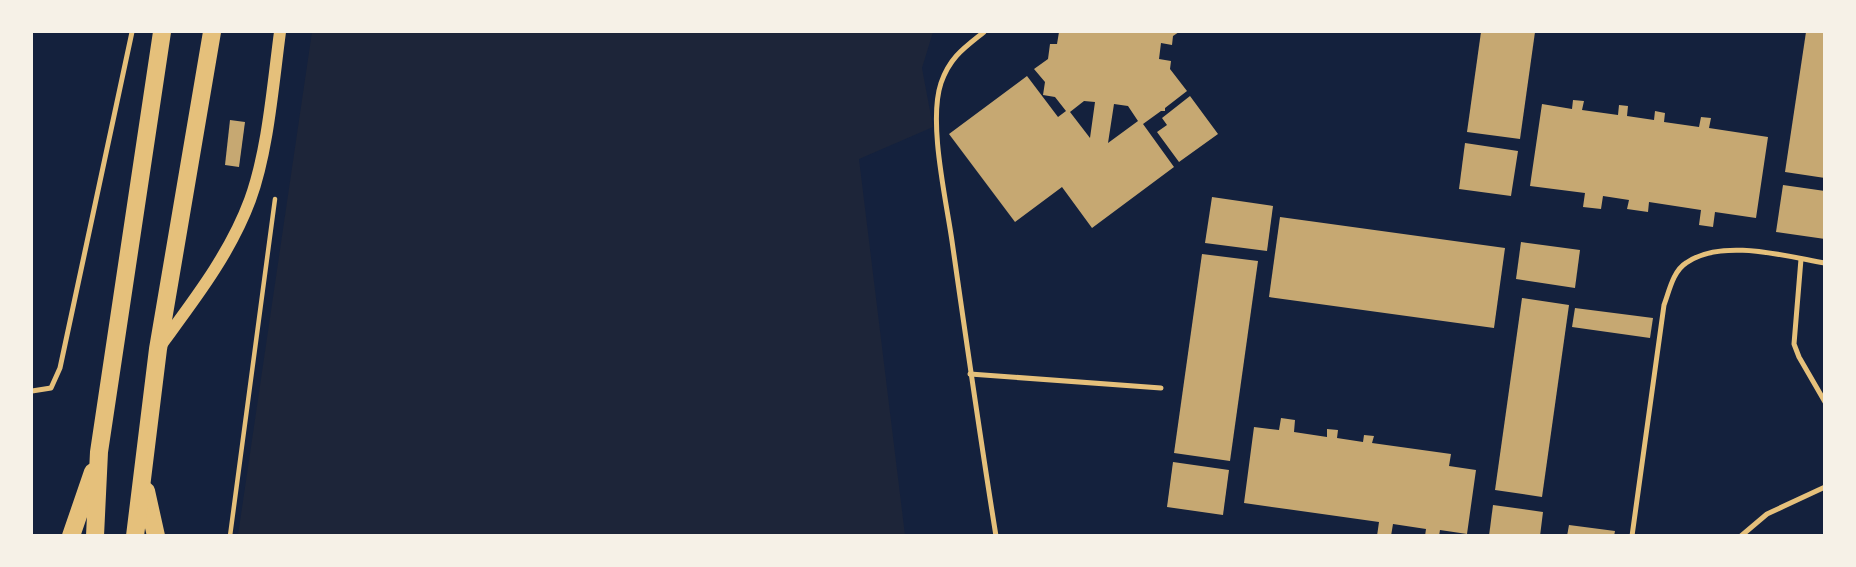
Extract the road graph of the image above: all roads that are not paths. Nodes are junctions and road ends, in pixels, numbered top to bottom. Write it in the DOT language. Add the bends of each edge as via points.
graph roads {
  1 [pos="132,32"];
  2 [pos="163,32"];
  3 [pos="212,32"];
  4 [pos="280,32"];
  5 [pos="984,32"];
  6 [pos="1801,259"];
  7 [pos="1825,262"];
  8 [pos="158,349"];
  9 [pos="970,374"];
  10 [pos="1161,388"];
  11 [pos="32,391"];
  12 [pos="1825,401"];
  13 [pos="99,452"];
  14 [pos="144,481"];
  15 [pos="1825,486"];
  16 [pos="71,536"];
  17 [pos="95,536"];
  18 [pos="135,536"];
  19 [pos="156,536"];
  20 [pos="996,536"];
  21 [pos="1632,536"];
  22 [pos="1741,536"];
  1 -- 11 [label="lane" via="60,368 51,388"];
  2 -- 13 [label="main road"];
  3 -- 8 [label="main road"];
  4 -- 8 [label="street" via="265,139 250,200 214,272"];
  5 -- 9 [label="lane" via="954,56 940,84 937,114"];
  6 -- 7 [label="lane"];
  6 -- 12 [label="lane" via="1794,344"];
  6 -- 21 [label="lane" via="1733,249 1685,263 1673,280 1664,305"];
  8 -- 14 [label="main road"];
  9 -- 10 [label="lane"];
  9 -- 20 [label="lane"];
  13 -- 16 [label="main road"];
  13 -- 17 [label="main road"];
  14 -- 18 [label="main road"];
  14 -- 19 [label="main road"];
  15 -- 22 [label="lane" via="1767,514"];
}
